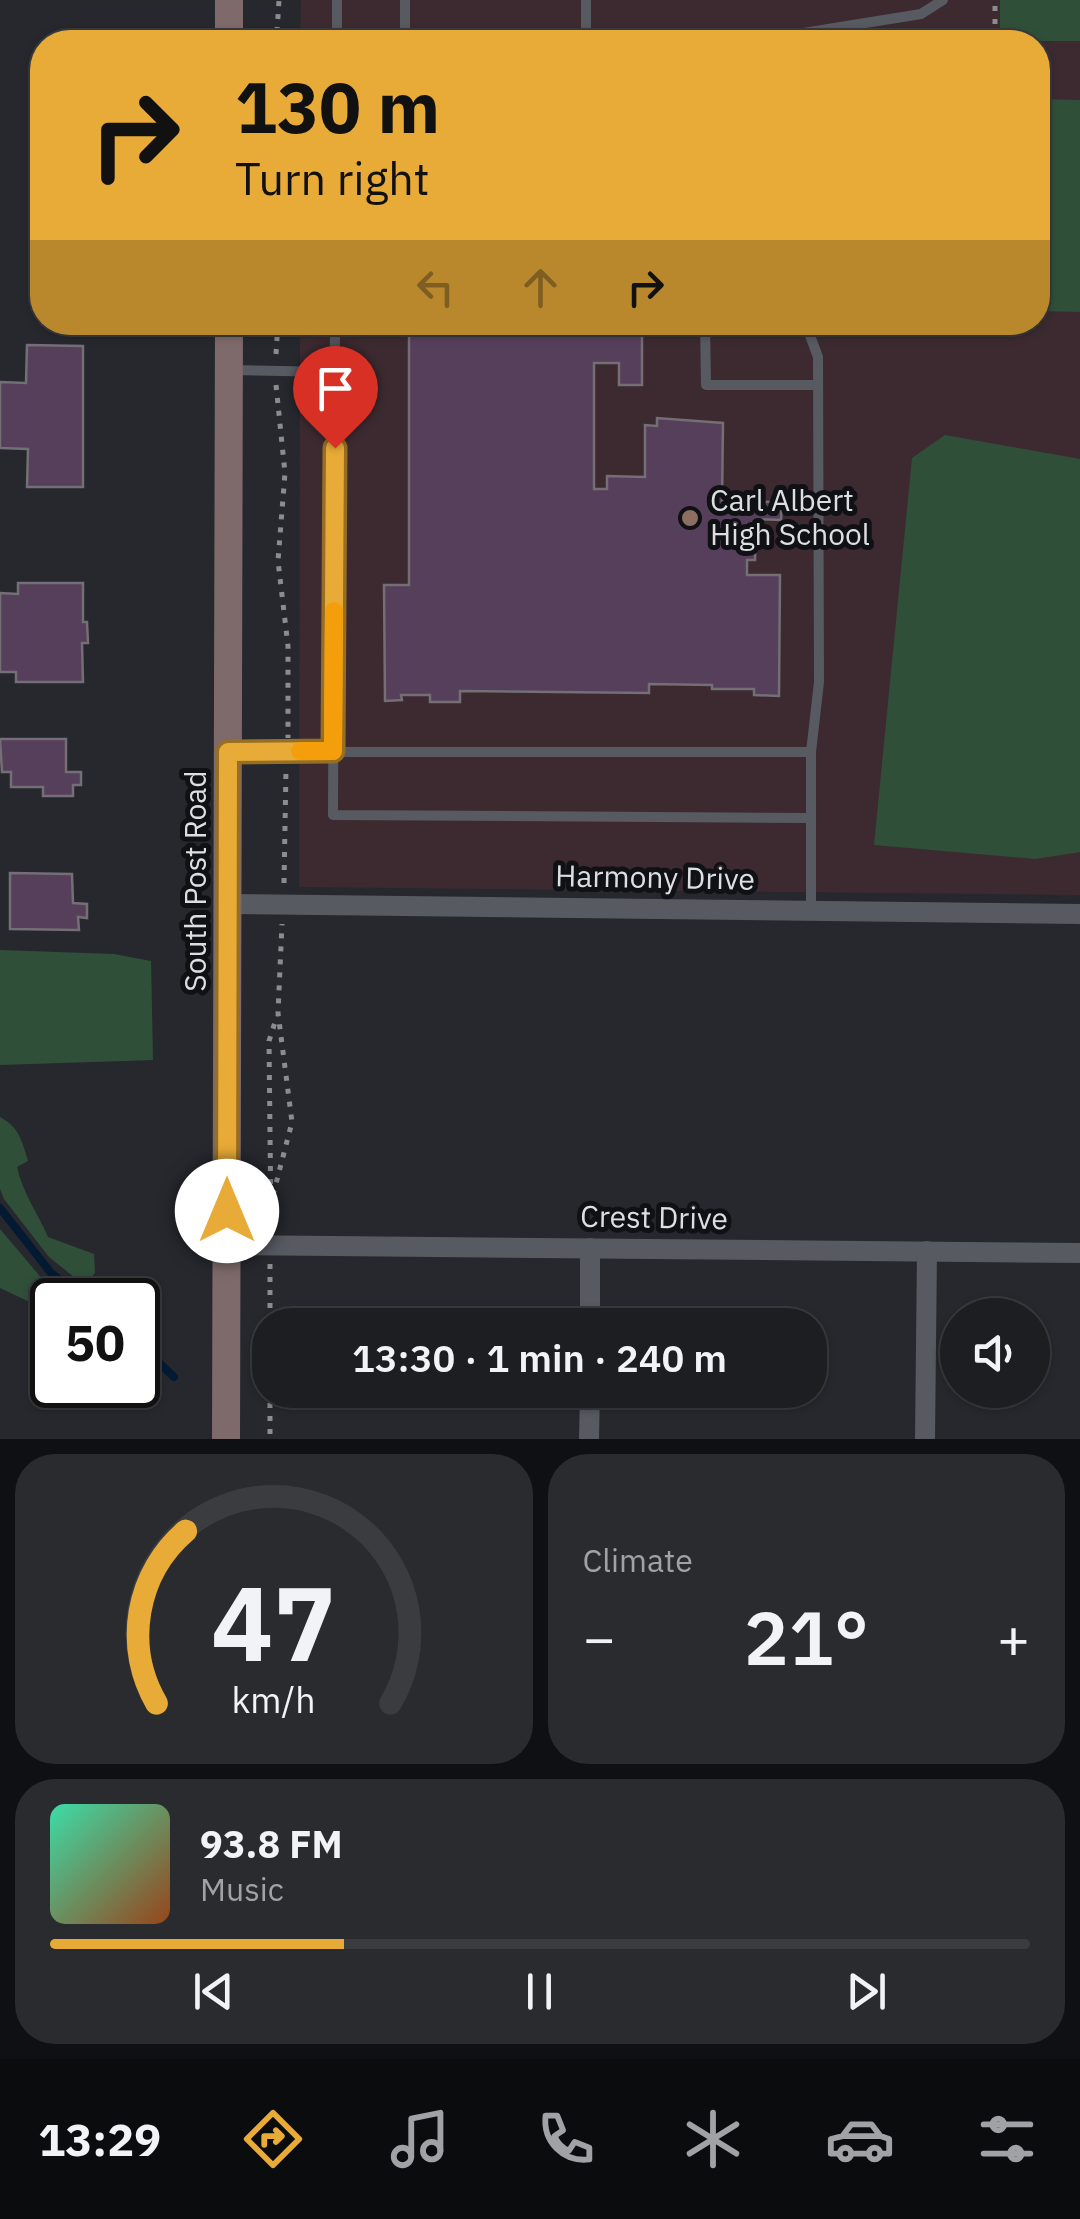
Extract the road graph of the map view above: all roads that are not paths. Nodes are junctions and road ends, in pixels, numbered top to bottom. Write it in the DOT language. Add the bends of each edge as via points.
graph roads {
  1 [pos="229,0"];
  2 [pos="337,0"];
  3 [pos="405,0"];
  4 [pos="586,0"];
  5 [pos="943,0"];
  6 [pos="229,30"];
  7 [pos="337,30"];
  8 [pos="405,30"];
  9 [pos="586,30"];
  10 [pos="826,30"];
  11 [pos="229,335"];
  12 [pos="336,335"];
  13 [pos="705,335"];
  14 [pos="810,335"];
  15 [pos="229,370"];
  16 [pos="335,372"];
  17 [pos="818,384"];
  18 [pos="333,751"];
  19 [pos="228,752"];
  20 [pos="812,752"];
  21 [pos="812,818"];
  22 [pos="228,904"];
  23 [pos="811,910"];
  24 [pos="1080,914"];
  25 [pos="227,1244"];
  26 [pos="590,1248"];
  27 [pos="927,1251"];
  28 [pos="1080,1253"];
  29 [pos="590,1308"];
  30 [pos="590,1408"];
  31 [pos="226,1439"];
  32 [pos="589,1439"];
  33 [pos="925,1439"];
  1 -- 6 [label="main road"];
  2 -- 7 [label="lane"];
  3 -- 8 [label="lane"];
  4 -- 9 [label="lane"];
  5 -- 10 [label="lane" via="921,14"];
  11 -- 15 [label="main road, South Post Road"];
  12 -- 16 [label="lane"];
  13 -- 17 [label="lane" via="706,385"];
  14 -- 17 [label="lane"];
  15 -- 16 [label="lane"];
  15 -- 19 [label="main road, South Post Road"];
  16 -- 18 [label="lane"];
  17 -- 20 [label="lane" via="819,682"];
  18 -- 19 [label="lane"];
  18 -- 20 [label="lane"];
  18 -- 21 [label="lane" via="333,815"];
  19 -- 22 [label="main road, South Post Road"];
  20 -- 21 [label="lane"];
  21 -- 23 [label="lane"];
  22 -- 23 [label="street, Harmony Drive"];
  22 -- 25 [label="main road, South Post Road"];
  23 -- 24 [label="street, Harmony Drive"];
  25 -- 26 [label="street, Crest Drive"];
  25 -- 31 [label="main road, South Post Road"];
  26 -- 27 [label="street, Crest Drive"];
  26 -- 29 [label="street"];
  27 -- 28 [label="street, Crest Drive"];
  27 -- 33 [label="street"];
  30 -- 32 [label="street"];
}
